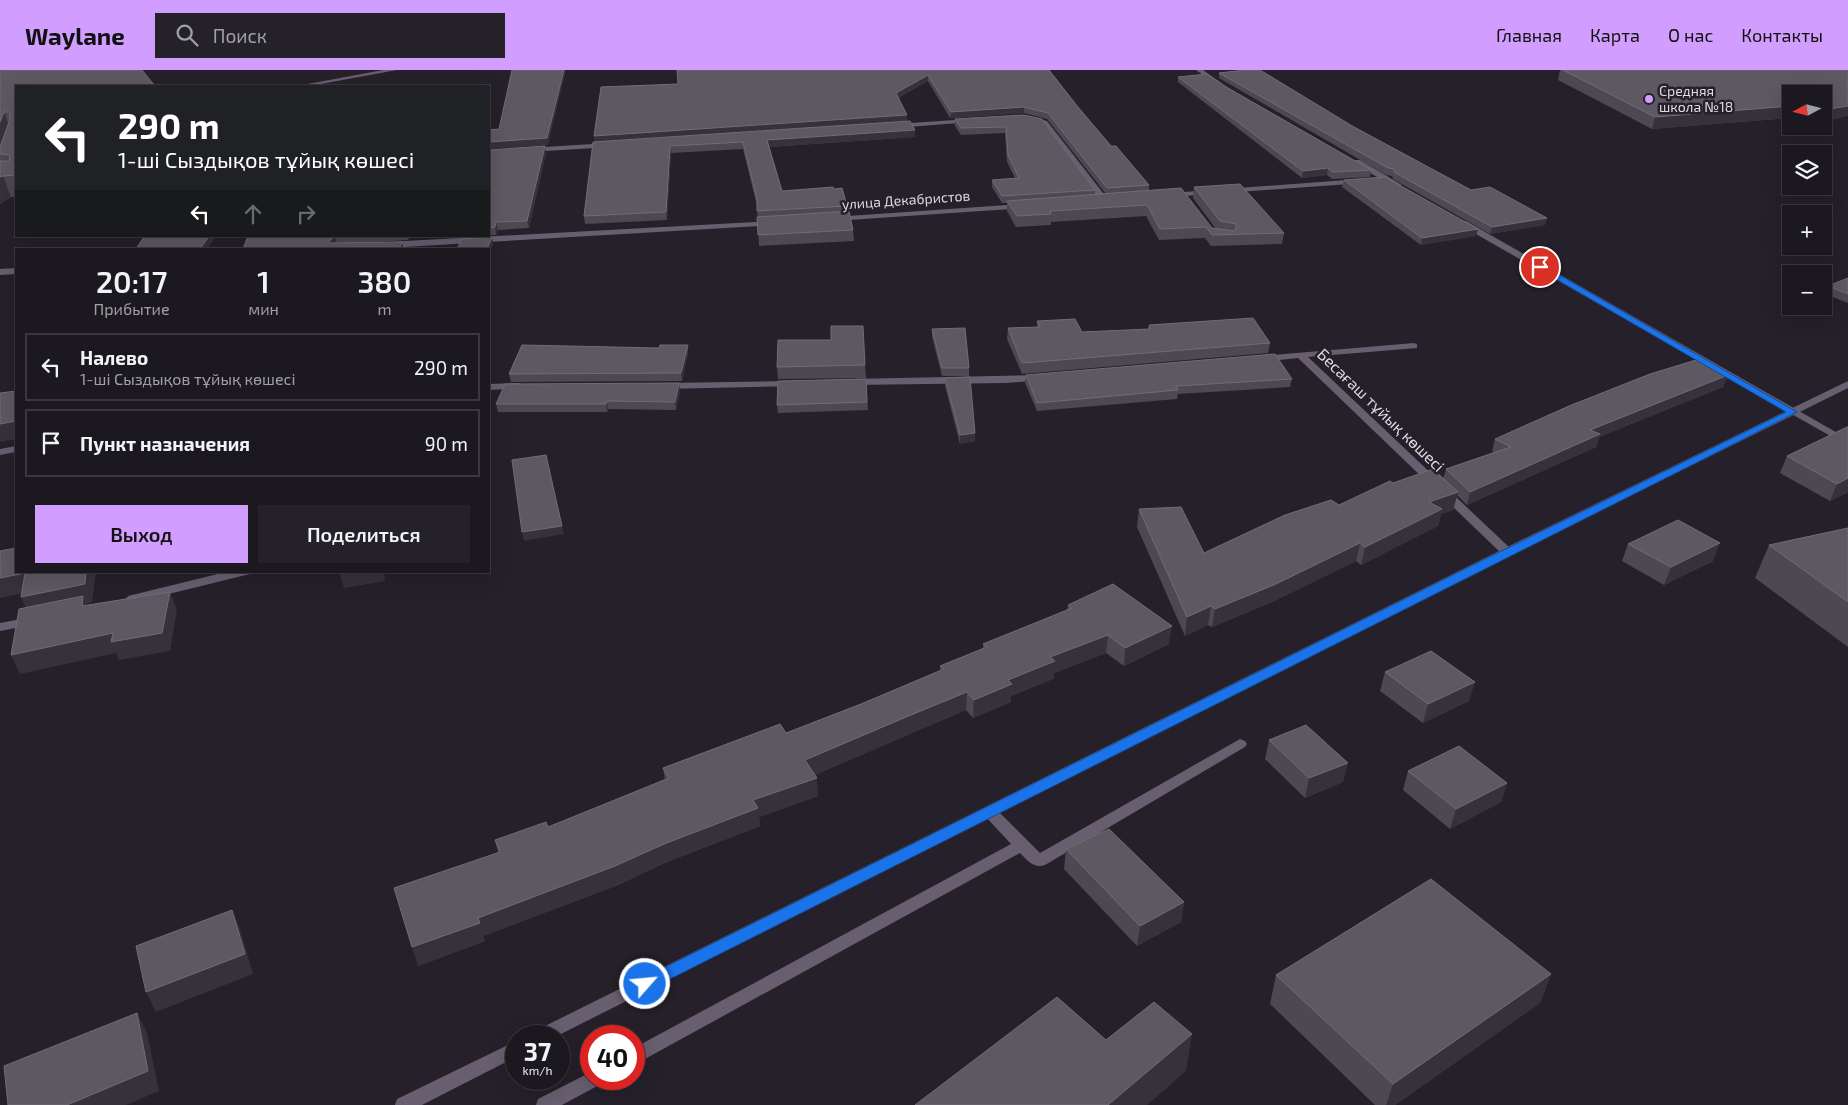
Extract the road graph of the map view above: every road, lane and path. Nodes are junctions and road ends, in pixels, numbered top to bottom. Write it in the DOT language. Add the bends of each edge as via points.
graph roads {
  1 [pos="394,70"];
  2 [pos="1200,70"];
  3 [pos="306,85"];
  4 [pos="1230,90"];
  5 [pos="1014,118"];
  6 [pos="974,120"];
  7 [pos="885,126"];
  8 [pos="618,144"];
  9 [pos="518,151"];
  10 [pos="1346,156"];
  11 [pos="1388,179"];
  12 [pos="1405,189"];
  13 [pos="1163,196"];
  14 [pos="1114,199"];
  15 [pos="1094,200"];
  16 [pos="1104,200"];
  17 [pos="1037,205"];
  18 [pos="1457,219"];
  19 [pos="824,220"];
  20 [pos="784,222"];
  21 [pos="376,246"];
  22 [pos="15,271"];
  23 [pos="0,272"];
  24 [pos="1414,346"];
  25 [pos="1300,355"];
  26 [pos="1252,360"];
  27 [pos="1052,377"];
  28 [pos="808,383"];
  29 [pos="837,383"];
  30 [pos="1848,384"];
  31 [pos="528,386"];
  32 [pos="654,386"];
  33 [pos="490,387"];
  34 [pos="1793,412"];
  35 [pos="1848,443"];
  36 [pos="15,450"];
  37 [pos="0,452"];
  38 [pos="1507,552"];
  39 [pos="238,573"];
  40 [pos="118,603"];
  41 [pos="45,618"];
  42 [pos="0,627"];
  43 [pos="1240,744"];
  44 [pos="990,812"];
  45 [pos="1021,845"];
  46 [pos="563,1025"];
  47 [pos="645,1050"];
  48 [pos="505,1054"];
  49 [pos="580,1086"];
  50 [pos="404,1105"];
  51 [pos="545,1105"];
  1 -- 3 [label="street"];
  2 -- 4 [label="street"];
  5 -- 16 [label="street" via="1045,122"];
  6 -- 7 [label="street"];
  8 -- 9 [label="street"];
  10 -- 11 [label="street"];
  11 -- 12 [label="street"];
  11 -- 13 [label="street" via="1185,198"];
  14 -- 16 [label="street"];
  15 -- 16 [label="street"];
  17 -- 19 [label="street, улица Декабристов"];
  18 -- 34 [label="street"];
  20 -- 21 [label="street"];
  22 -- 23 [label="street"];
  24 -- 25 [label="street"];
  25 -- 26 [label="street, Бесағаш тұйық көшесі"];
  25 -- 38 [label="street, Бесағаш тұйық көшесі"];
  27 -- 29 [label="street"];
  28 -- 32 [label="street"];
  30 -- 34 [label="street"];
  31 -- 33 [label="street"];
  34 -- 35 [label="street"];
  34 -- 38 [label="street"];
  36 -- 37 [label="street"];
  38 -- 44 [label="street"];
  39 -- 40 [label="street"];
  41 -- 42 [label="street"];
  43 -- 45 [label="street" via="1039,861"];
  44 -- 45 [label="street"];
  44 -- 46 [label="street"];
  45 -- 47 [label="street"];
  48 -- 50 [label="street"];
  49 -- 51 [label="street"];
}
